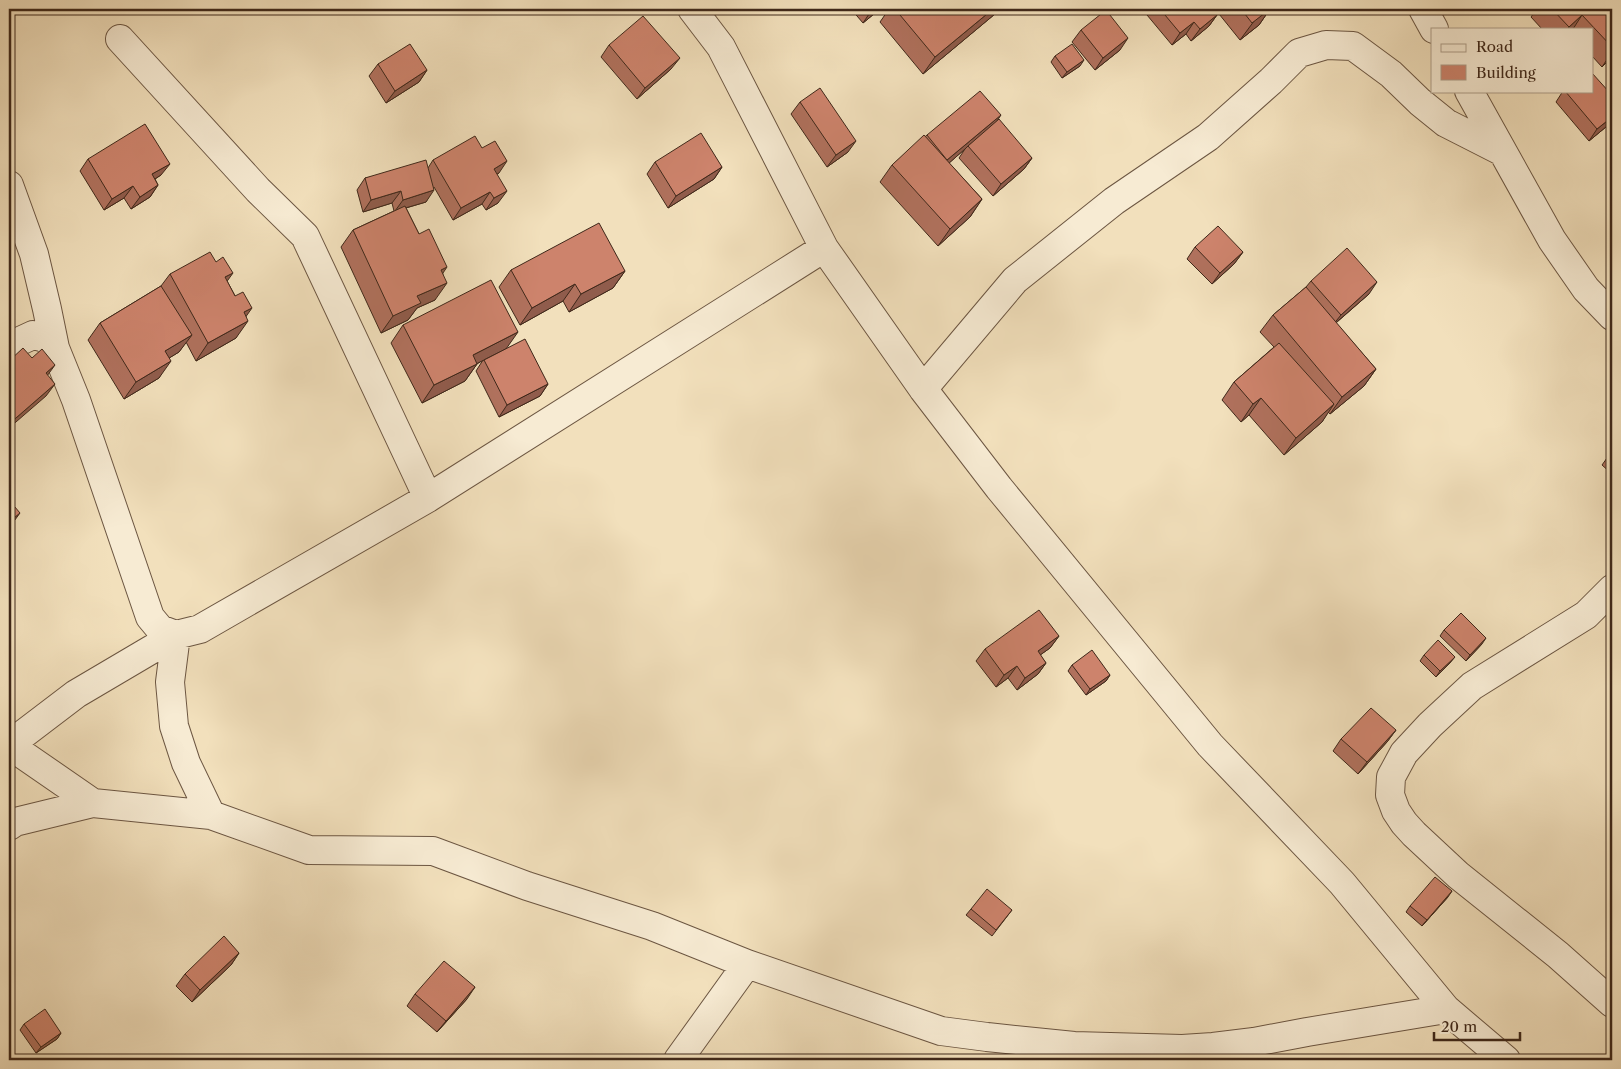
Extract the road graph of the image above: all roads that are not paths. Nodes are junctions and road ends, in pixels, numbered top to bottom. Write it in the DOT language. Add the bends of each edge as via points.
graph roads {
  1 [pos="692,9"];
  2 [pos="1423,9"];
  3 [pos="1433,28"];
  4 [pos="120,39"];
  5 [pos="1470,92"];
  6 [pos="1503,152"];
  7 [pos="9,185"];
  8 [pos="824,248"];
  9 [pos="1612,316"];
  10 [pos="55,348"];
  11 [pos="9,349"];
  12 [pos="923,389"];
  13 [pos="428,498"];
  14 [pos="1612,589"];
  15 [pos="176,635"];
  16 [pos="9,745"];
  17 [pos="93,803"];
  18 [pos="211,814"];
  19 [pos="9,826"];
  20 [pos="747,964"];
  21 [pos="1612,1003"];
  22 [pos="1446,1009"];
  23 [pos="1079,1053"];
  24 [pos="678,1060"];
  25 [pos="1506,1060"];
  1 -- 8 [label="street" via="721,48"];
  2 -- 3 [label="street"];
  4 -- 13 [label="street" via="258,190 305,236"];
  5 -- 6 [label="street"];
  6 -- 9 [label="street" via="1552,240 1586,289"];
  6 -- 12 [label="street" via="1446,123 1354,46 1326,45 1299,53 1208,136 1114,201 1015,280"];
  7 -- 10 [label="street" via="34,254"];
  8 -- 12 [label="street"];
  8 -- 13 [label="street"];
  10 -- 11 [label="street" via="45,338 34,335"];
  10 -- 15 [label="street" via="150,616 160,629"];
  12 -- 22 [label="street" via="1210,745 1342,883"];
  13 -- 15 [label="street" via="200,630"];
  14 -- 21 [label="street" via="1586,614 1472,686 1404,754 1391,777 1390,795 1396,811 1414,834 1458,875"];
  15 -- 16 [label="street" via="76,694"];
  15 -- 18 [label="street" via="170,682 174,726 186,763"];
  16 -- 17 [label="street"];
  17 -- 18 [label="street"];
  17 -- 19 [label="street"];
  18 -- 20 [label="street" via="309,850 433,851 527,886 652,926"];
  20 -- 23 [label="street" via="942,1031 1027,1042"];
  20 -- 24 [label="street"];
  22 -- 23 [label="street" via="1254,1042"];
  22 -- 25 [label="street"];
}
